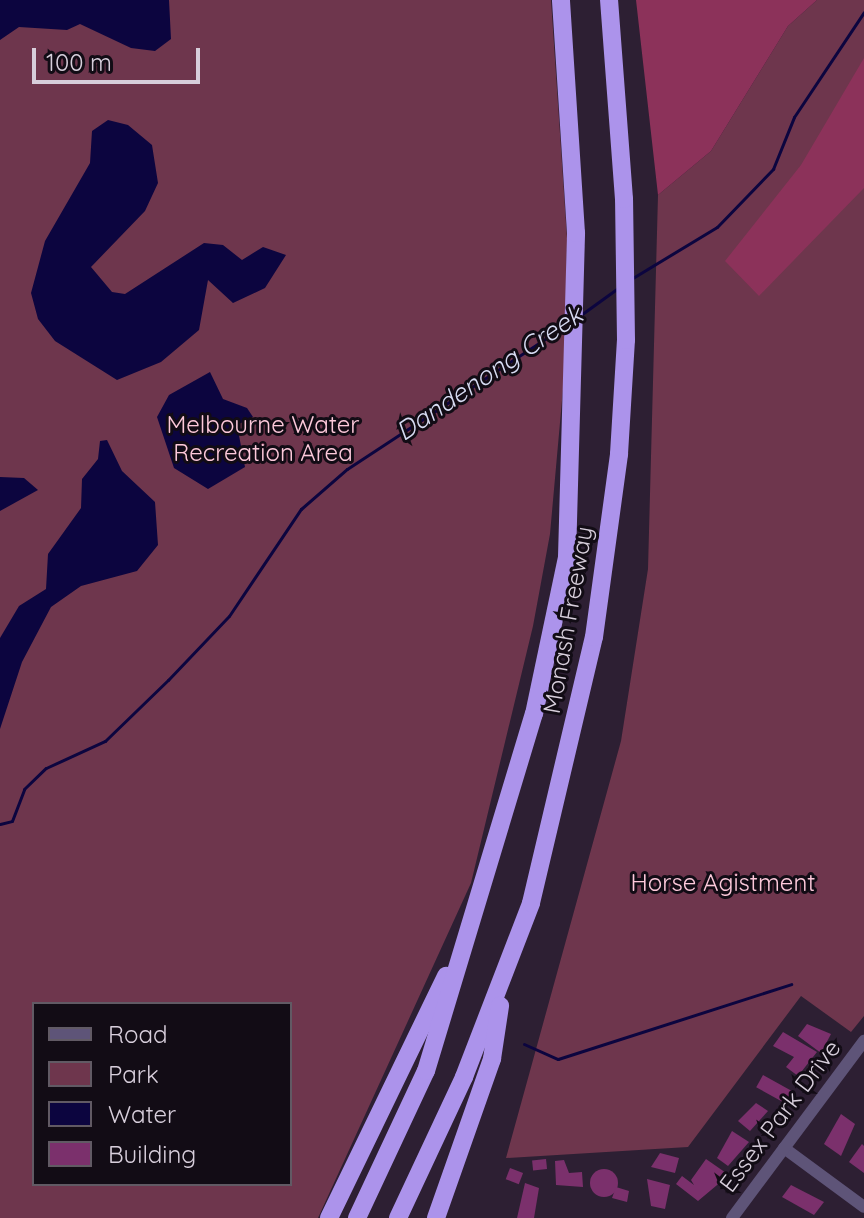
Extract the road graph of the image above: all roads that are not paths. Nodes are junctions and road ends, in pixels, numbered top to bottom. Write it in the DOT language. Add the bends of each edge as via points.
graph roads {
  1 [pos="561,0"];
  2 [pos="609,0"];
  3 [pos="464,943"];
  4 [pos="507,964"];
  5 [pos="864,1041"];
  6 [pos="784,1148"];
  7 [pos="864,1207"];
  8 [pos="329,1218"];
  9 [pos="357,1218"];
  10 [pos="398,1218"];
  11 [pos="436,1218"];
  12 [pos="732,1218"];
  1 -- 3 [label="highway, Monash Freeway" via="576,233 577,378 567,557 534,714"];
  2 -- 4 [label="highway, Monash Freeway" via="624,199 626,340 619,454 594,637 531,903"];
  3 -- 8 [label="highway" via="403,1055"];
  3 -- 9 [label="highway, Monash Freeway" via="426,1071"];
  4 -- 10 [label="highway, Monash Freeway"];
  4 -- 11 [label="highway" via="492,1059"];
  5 -- 6 [label="street, Essex Park Drive"];
  6 -- 7 [label="street"];
  6 -- 12 [label="street, Essex Park Drive"];
}
